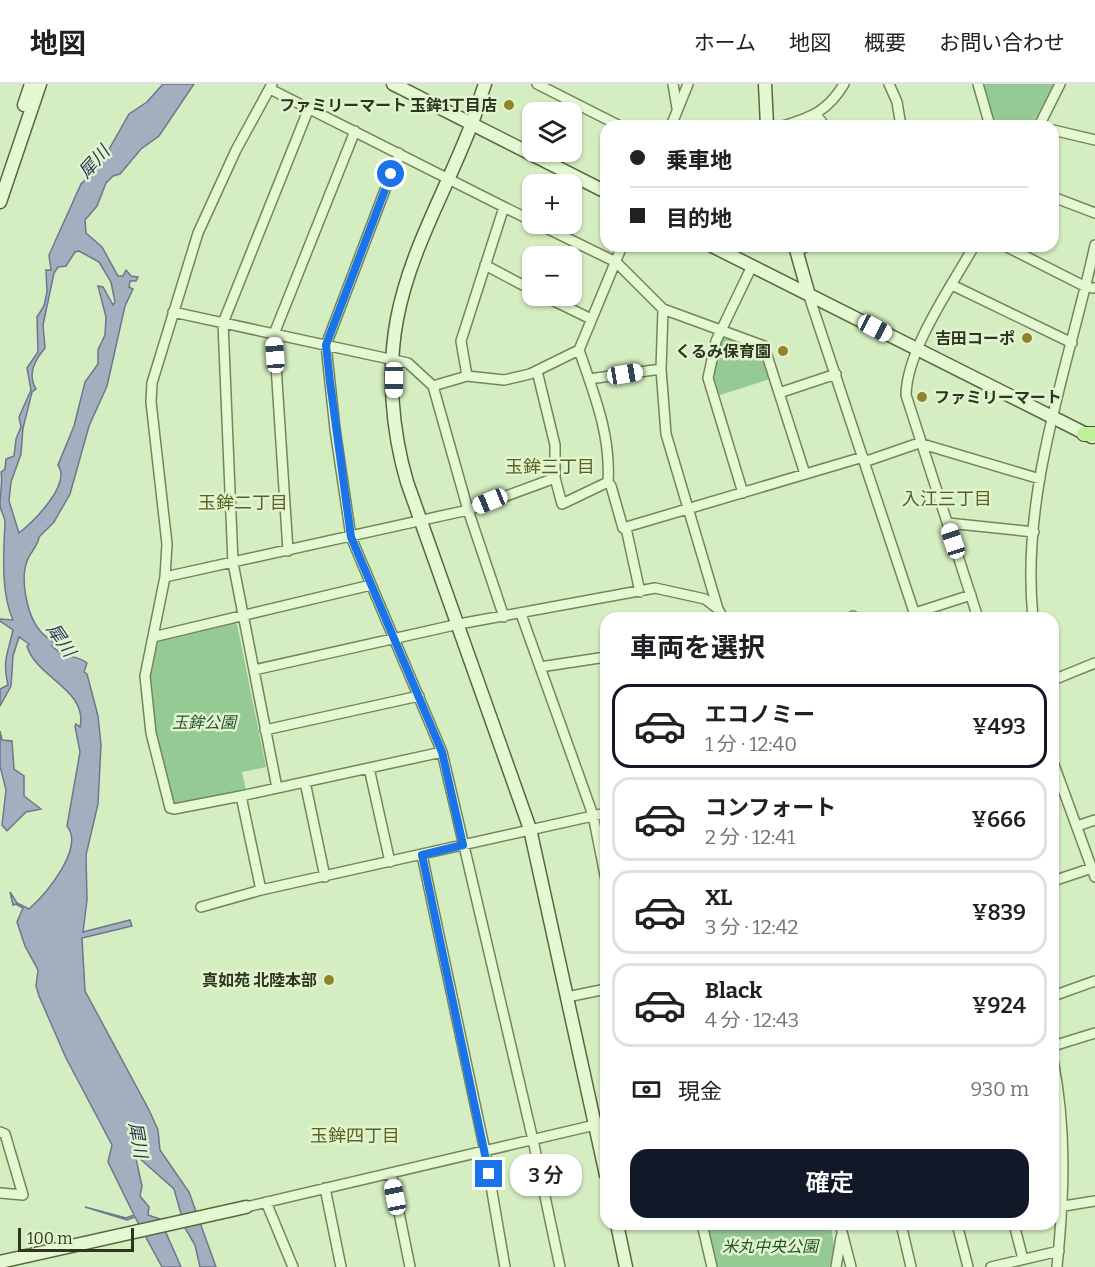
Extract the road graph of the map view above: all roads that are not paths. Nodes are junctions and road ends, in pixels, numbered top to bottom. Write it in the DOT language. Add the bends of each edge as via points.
graph roads {
  1 [pos="31,84"];
  2 [pos="40,84"];
  3 [pos="393,84"];
  4 [pos="485,84"];
  5 [pos="537,84"];
  6 [pos="672,84"];
  7 [pos="688,84"];
  8 [pos="765,84"];
  9 [pos="843,84"];
  10 [pos="889,84"];
  11 [pos="978,84"];
  12 [pos="1060,84"];
  13 [pos="271,87"];
  14 [pos="553,88"];
  15 [pos="309,108"];
  16 [pos="678,109"];
  17 [pos="814,114"];
  18 [pos="609,120"];
  19 [pos="673,120"];
  20 [pos="767,120"];
  21 [pos="798,120"];
  22 [pos="820,120"];
  23 [pos="900,120"];
  24 [pos="988,120"];
  25 [pos="1042,120"];
  26 [pos="472,123"];
  27 [pos="355,131"];
  28 [pos="1059,131"];
  29 [pos="1095,140"];
  30 [pos="399,153"];
  31 [pos="0,177"];
  32 [pos="448,178"];
  33 [pos="600,189"];
  34 [pos="1059,199"];
  35 [pos="0,202"];
  36 [pos="504,207"];
  37 [pos="1095,213"];
  38 [pos="522,216"];
  39 [pos="559,234"];
  40 [pos="1095,245"];
  41 [pos="620,252"];
  42 [pos="724,252"];
  43 [pos="801,252"];
  44 [pos="971,252"];
  45 [pos="1017,252"];
  46 [pos="616,262"];
  47 [pos="485,265"];
  48 [pos="752,266"];
  49 [pos="522,285"];
  50 [pos="952,285"];
  51 [pos="1090,287"];
  52 [pos="808,292"];
  53 [pos="564,306"];
  54 [pos="663,309"];
  55 [pos="173,312"];
  56 [pos="591,319"];
  57 [pos="223,323"];
  58 [pos="722,329"];
  59 [pos="274,334"];
  60 [pos="1072,343"];
  61 [pos="326,345"];
  62 [pos="579,350"];
  63 [pos="917,350"];
  64 [pos="394,359"];
  65 [pos="661,369"];
  66 [pos="537,371"];
  67 [pos="836,374"];
  68 [pos="467,376"];
  69 [pos="589,379"];
  70 [pos="433,386"];
  71 [pos="778,393"];
  72 [pos="1052,419"];
  73 [pos="1092,436"];
  74 [pos="919,443"];
  75 [pos="863,460"];
  76 [pos="805,474"];
  77 [pos="555,478"];
  78 [pos="1040,479"];
  79 [pos="608,482"];
  80 [pos="743,493"];
  81 [pos="688,508"];
  82 [pos="468,510"];
  83 [pos="420,521"];
  84 [pos="948,523"];
  85 [pos="626,528"];
  86 [pos="1034,532"];
  87 [pos="351,537"];
  88 [pos="288,551"];
  89 [pos="233,563"];
  90 [pos="165,577"];
  91 [pos="371,585"];
  92 [pos="640,592"];
  93 [pos="971,595"];
  94 [pos="719,612"];
  95 [pos="720,612"];
  96 [pos="914,612"];
  97 [pos="926,612"];
  98 [pos="976,612"];
  99 [pos="1033,612"];
  100 [pos="521,614"];
  101 [pos="243,615"];
  102 [pos="504,617"];
  103 [pos="459,624"];
  104 [pos="153,637"];
  105 [pos="393,639"];
  106 [pos="600,658"];
  107 [pos="1095,663"];
  108 [pos="540,667"];
  109 [pos="254,670"];
  110 [pos="1059,678"];
  111 [pos="419,696"];
  112 [pos="265,730"];
  113 [pos="442,752"];
  114 [pos="369,768"];
  115 [pos="1059,781"];
  116 [pos="305,782"];
  117 [pos="277,788"];
  118 [pos="241,796"];
  119 [pos="600,814"];
  120 [pos="593,815"];
  121 [pos="1095,820"];
  122 [pos="1077,826"];
  123 [pos="530,829"];
  124 [pos="463,845"];
  125 [pos="600,850"];
  126 [pos="422,855"];
  127 [pos="390,862"];
  128 [pos="1093,873"];
  129 [pos="326,877"];
  130 [pos="1059,880"];
  131 [pos="261,890"];
  132 [pos="201,907"];
  133 [pos="1095,981"];
  134 [pos="600,990"];
  135 [pos="1059,994"];
  136 [pos="567,998"];
  137 [pos="1095,1033"];
  138 [pos="1059,1044"];
  139 [pos="1059,1094"];
  140 [pos="595,1125"];
  141 [pos="0,1132"];
  142 [pos="533,1140"];
  143 [pos="600,1148"];
  144 [pos="484,1151"];
  145 [pos="1059,1152"];
  146 [pos="391,1173"];
  147 [pos="1059,1173"];
  148 [pos="325,1188"];
  149 [pos="0,1193"];
  150 [pos="1095,1201"];
  151 [pos="266,1202"];
  152 [pos="1064,1206"];
  153 [pos="246,1207"];
  154 [pos="618,1230"];
  155 [pos="703,1230"];
  156 [pos="841,1230"];
  157 [pos="842,1230"];
  158 [pos="902,1230"];
  159 [pos="959,1230"];
  160 [pos="1016,1230"];
  161 [pos="1059,1251"];
  162 [pos="1023,1259"];
  163 [pos="0,1262"];
  164 [pos="293,1267"];
  165 [pos="341,1267"];
  166 [pos="410,1267"];
  167 [pos="505,1267"];
  168 [pos="560,1267"];
  169 [pos="626,1267"];
  170 [pos="712,1267"];
  171 [pos="836,1267"];
  172 [pos="851,1267"];
  173 [pos="911,1267"];
  174 [pos="968,1267"];
  175 [pos="991,1267"];
  176 [pos="1057,1267"];
  1 -- 31 [label="street"];
  2 -- 35 [label="street"];
  3 -- 26 [label="street"];
  4 -- 26 [label="street"];
  5 -- 14 [label="street"];
  6 -- 16 [label="street"];
  7 -- 16 [label="street"];
  8 -- 20 [label="street"];
  9 -- 17 [label="street" via="833,101"];
  10 -- 23 [label="street"];
  11 -- 24 [label="street"];
  12 -- 25 [label="street"];
  13 -- 15 [label="street"];
  13 -- 55 [label="street" via="236,150 198,233"];
  14 -- 18 [label="street"];
  15 -- 27 [label="street"];
  15 -- 57 [label="street"];
  16 -- 19 [label="street"];
  17 -- 21 [label="street"];
  17 -- 22 [label="street"];
  26 -- 32 [label="street"];
  26 -- 33 [label="street"];
  27 -- 30 [label="street"];
  27 -- 59 [label="street"];
  28 -- 29 [label="street"];
  30 -- 32 [label="street"];
  30 -- 61 [label="street"];
  32 -- 36 [label="street"];
  32 -- 64 [label="street" via="411,266 397,320"];
  34 -- 37 [label="street"];
  36 -- 38 [label="street"];
  36 -- 47 [label="street"];
  39 -- 46 [label="street"];
  40 -- 51 [label="street"];
  41 -- 46 [label="street"];
  42 -- 48 [label="street"];
  43 -- 52 [label="street"];
  44 -- 50 [label="street"];
  45 -- 51 [label="street"];
  46 -- 54 [label="street"];
  46 -- 56 [label="street"];
  47 -- 49 [label="street"];
  47 -- 68 [label="street" via="461,341"];
  48 -- 52 [label="street"];
  48 -- 58 [label="street"];
  50 -- 60 [label="street"];
  50 -- 63 [label="street"];
  51 -- 60 [label="street"];
  52 -- 63 [label="street"];
  52 -- 67 [label="street"];
  53 -- 56 [label="street"];
  54 -- 58 [label="street"];
  54 -- 65 [label="street"];
  55 -- 57 [label="street"];
  55 -- 90 [label="street" via="152,383 151,402 166,544"];
  56 -- 62 [label="street"];
  57 -- 59 [label="street"];
  57 -- 89 [label="street"];
  58 -- 71 [label="street" via="764,346"];
  58 -- 80 [label="street" via="710,360 708,378"];
  59 -- 61 [label="street"];
  59 -- 88 [label="street"];
  60 -- 72 [label="street"];
  61 -- 64 [label="street"];
  61 -- 87 [label="street"];
  62 -- 66 [label="street"];
  62 -- 69 [label="street"];
  63 -- 72 [label="street"];
  63 -- 74 [label="street" via="906,380 906,395"];
  64 -- 70 [label="street" via="408,363"];
  64 -- 83 [label="street" via="397,441"];
  65 -- 69 [label="street"];
  65 -- 81 [label="street" via="666,434"];
  66 -- 68 [label="street" via="504,380"];
  66 -- 77 [label="street" via="555,445"];
  67 -- 71 [label="street"];
  67 -- 75 [label="street"];
  68 -- 70 [label="street"];
  69 -- 79 [label="street" via="603,418"];
  70 -- 82 [label="street"];
  71 -- 76 [label="street"];
  72 -- 73 [label="street"];
  72 -- 78 [label="street"];
  74 -- 75 [label="street"];
  74 -- 78 [label="street"];
  74 -- 84 [label="street"];
  75 -- 76 [label="street"];
  75 -- 96 [label="street"];
  76 -- 80 [label="street"];
  77 -- 79 [label="street" via="562,504"];
  77 -- 82 [label="street"];
  78 -- 86 [label="street"];
  79 -- 85 [label="street"];
  80 -- 81 [label="street"];
  81 -- 85 [label="street"];
  81 -- 95 [label="street"];
  82 -- 83 [label="street"];
  82 -- 102 [label="street"];
  83 -- 87 [label="street"];
  83 -- 103 [label="street"];
  84 -- 86 [label="street"];
  84 -- 93 [label="street"];
  85 -- 92 [label="street"];
  86 -- 99 [label="street"];
  87 -- 88 [label="street"];
  87 -- 91 [label="street"];
  88 -- 89 [label="street"];
  89 -- 90 [label="street"];
  89 -- 101 [label="street"];
  90 -- 104 [label="street"];
  91 -- 101 [label="street"];
  91 -- 105 [label="street"];
  92 -- 94 [label="street" via="655,588 671,590 705,599"];
  92 -- 100 [label="street"];
  93 -- 97 [label="street"];
  93 -- 98 [label="street"];
  100 -- 102 [label="street"];
  100 -- 108 [label="street"];
  101 -- 104 [label="street"];
  101 -- 109 [label="street"];
  102 -- 103 [label="street"];
  103 -- 105 [label="street"];
  103 -- 123 [label="street"];
  104 -- 118 [label="street" via="146,676 151,733 170,808"];
  105 -- 109 [label="street"];
  105 -- 111 [label="street"];
  106 -- 108 [label="street"];
  107 -- 110 [label="street"];
  108 -- 120 [label="street"];
  109 -- 112 [label="street"];
  111 -- 112 [label="street"];
  111 -- 113 [label="street"];
  112 -- 117 [label="street"];
  113 -- 114 [label="street"];
  113 -- 124 [label="street"];
  114 -- 116 [label="street"];
  114 -- 127 [label="street"];
  115 -- 122 [label="street"];
  116 -- 117 [label="street"];
  116 -- 129 [label="street"];
  117 -- 118 [label="street"];
  118 -- 131 [label="street"];
  119 -- 120 [label="street"];
  120 -- 123 [label="street"];
  120 -- 125 [label="street"];
  121 -- 122 [label="street"];
  122 -- 128 [label="street"];
  123 -- 124 [label="street"];
  123 -- 136 [label="street"];
  124 -- 126 [label="street"];
  124 -- 142 [label="street"];
  126 -- 127 [label="street"];
  126 -- 144 [label="street"];
  127 -- 129 [label="street"];
  128 -- 130 [label="street"];
  129 -- 131 [label="street"];
  131 -- 132 [label="street"];
  133 -- 135 [label="street"];
  134 -- 136 [label="street"];
  136 -- 140 [label="street"];
  137 -- 138 [label="street"];
  139 -- 145 [label="street"];
  140 -- 142 [label="street"];
  140 -- 143 [label="street"];
  141 -- 149 [label="street" via="5,1134 23,1195"];
  142 -- 144 [label="street"];
  142 -- 168 [label="street"];
  144 -- 146 [label="street"];
  144 -- 167 [label="street"];
  146 -- 148 [label="street"];
  146 -- 166 [label="street"];
  147 -- 152 [label="street"];
  148 -- 151 [label="street"];
  148 -- 165 [label="street"];
  150 -- 152 [label="street"];
  151 -- 153 [label="street"];
  151 -- 164 [label="street"];
  152 -- 161 [label="street"];
  153 -- 163 [label="street"];
  154 -- 169 [label="street"];
  155 -- 170 [label="street"];
  156 -- 171 [label="street"];
  157 -- 172 [label="street"];
  158 -- 173 [label="street"];
  159 -- 174 [label="street"];
  160 -- 162 [label="street"];
  161 -- 162 [label="street"];
  161 -- 176 [label="street"];
  162 -- 175 [label="street"];
}
